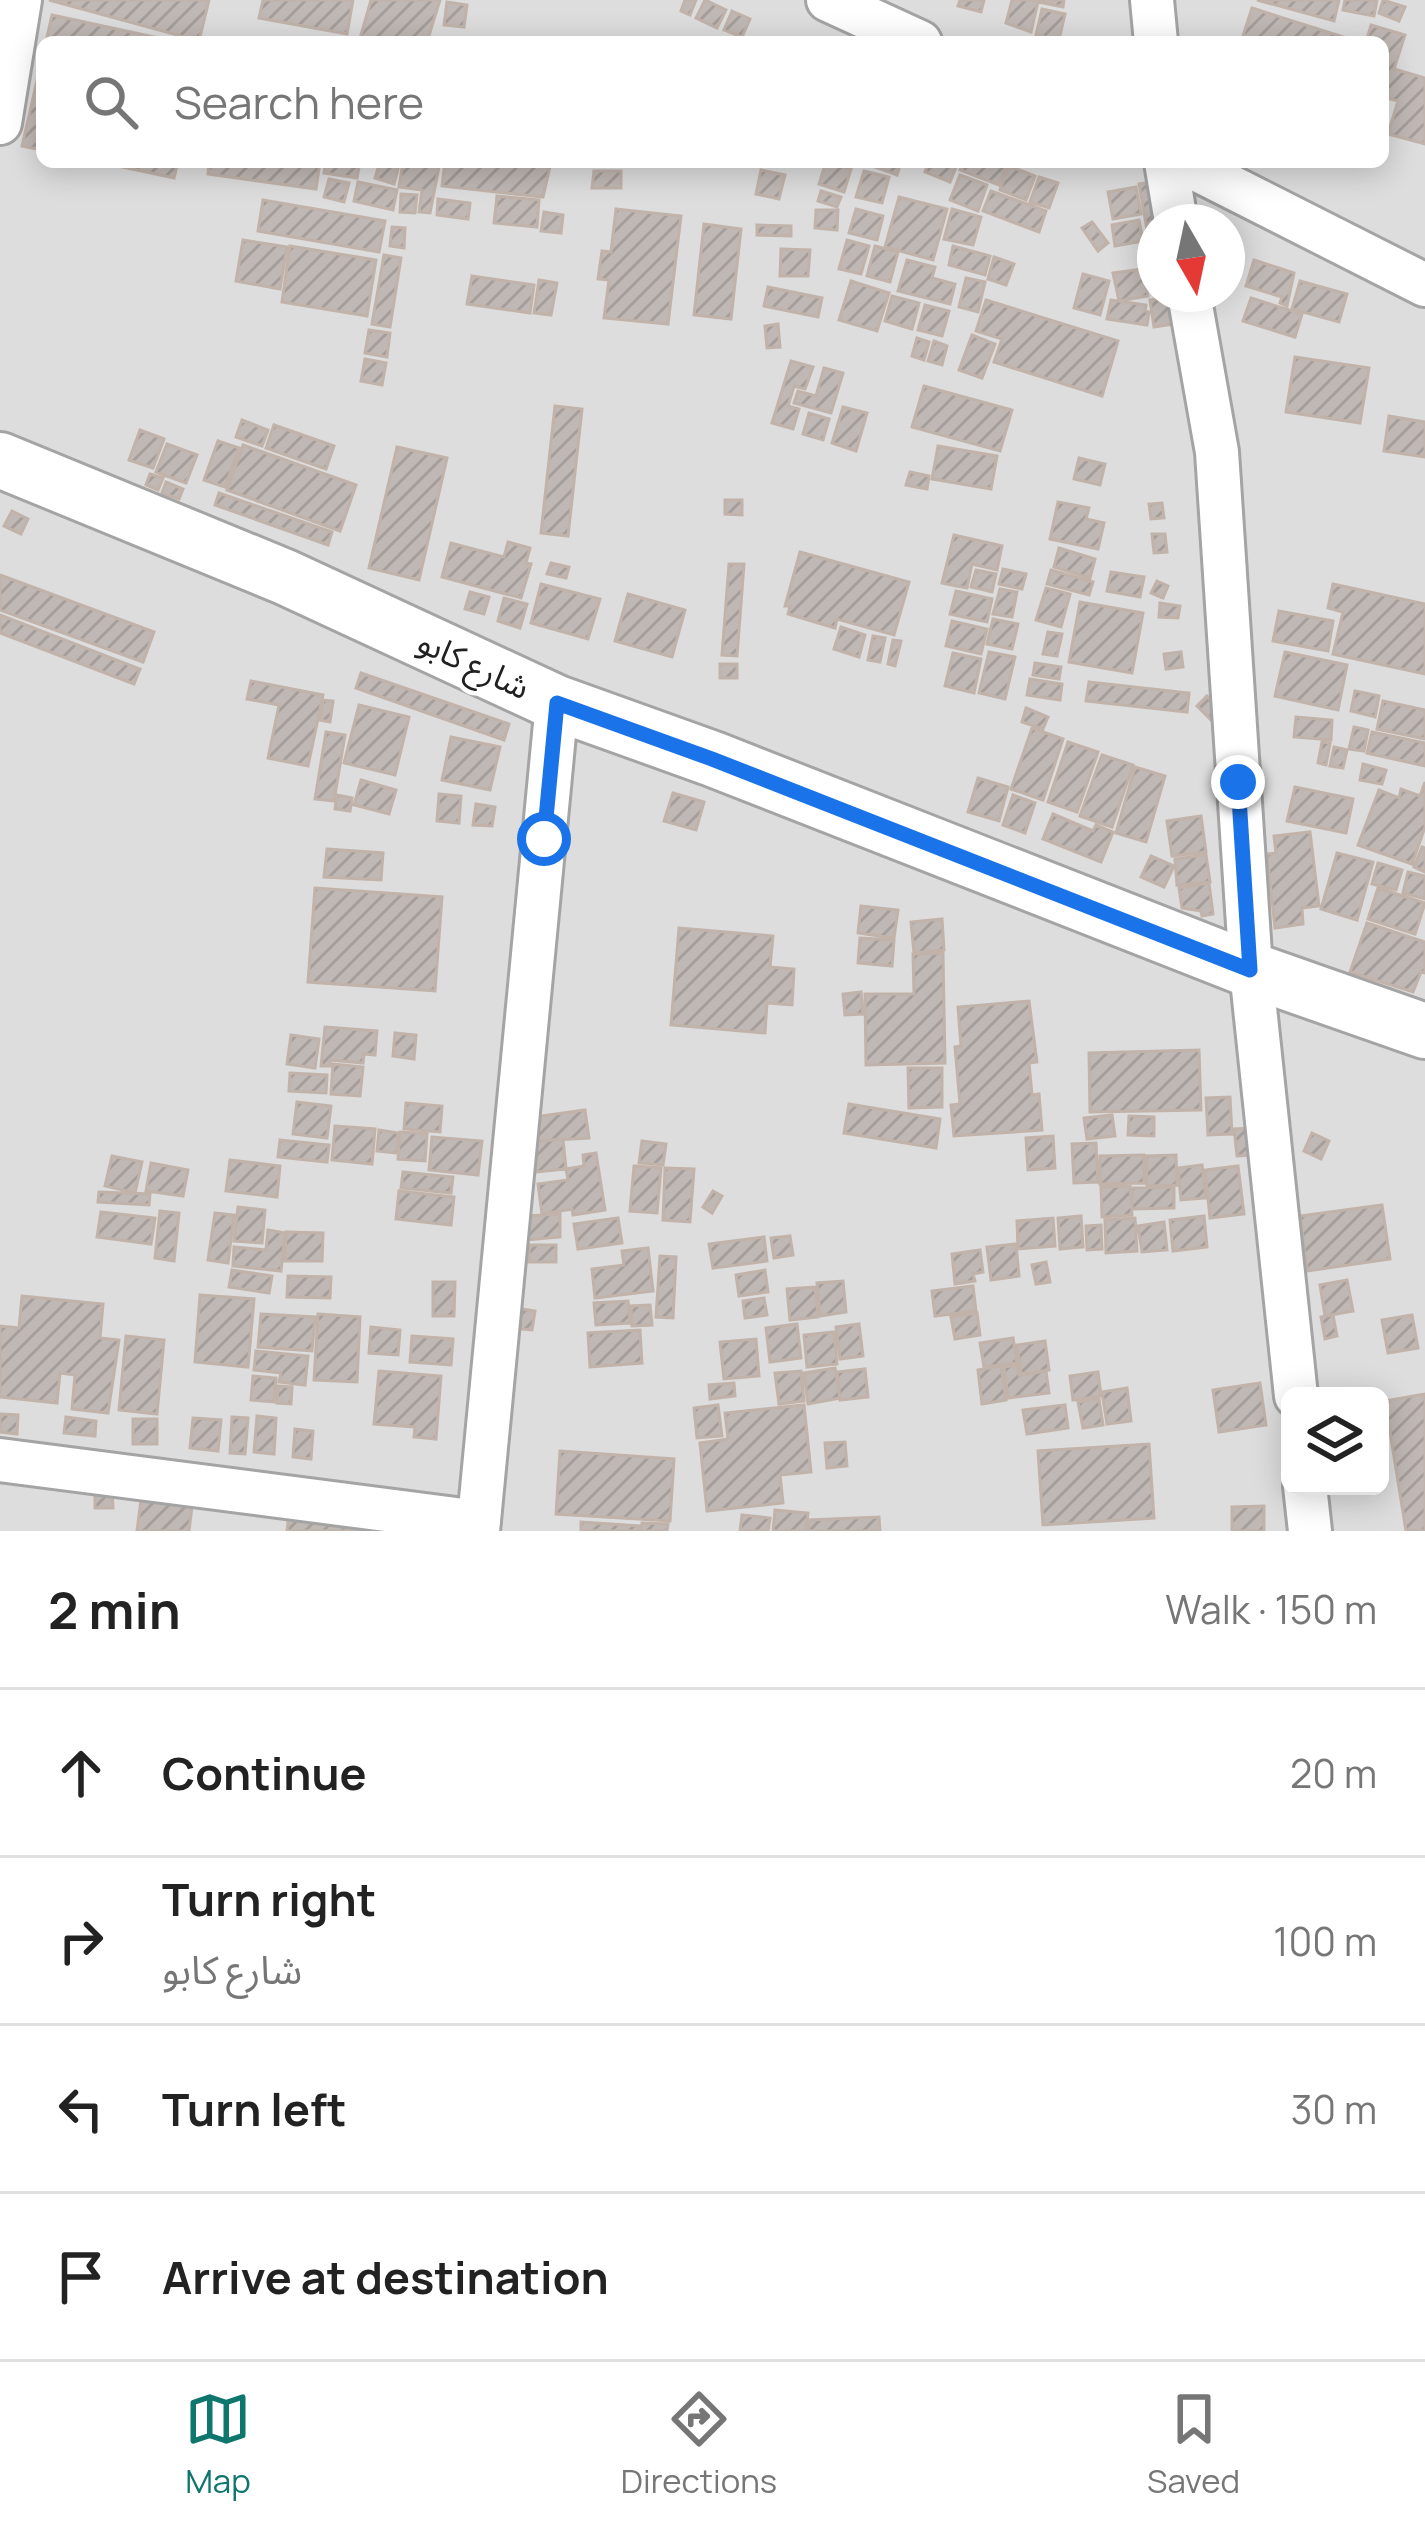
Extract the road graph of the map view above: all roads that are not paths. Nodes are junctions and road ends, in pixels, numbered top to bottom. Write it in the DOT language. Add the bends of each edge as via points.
graph roads {
  1 [pos="20,0"];
  2 [pos="828,0"];
  3 [pos="1152,0"];
  4 [pos="907,36"];
  5 [pos="1155,36"];
  6 [pos="0,123"];
  7 [pos="1167,168"];
  8 [pos="1194,168"];
  9 [pos="1173,204"];
  10 [pos="1425,285"];
  11 [pos="1192,312"];
  12 [pos="0,460"];
  13 [pos="557,703"];
  14 [pos="1250,970"];
  15 [pos="1425,1031"];
  16 [pos="1295,1387"];
  17 [pos="0,1460"];
  18 [pos="1306,1495"];
  19 [pos="479,1526"];
  20 [pos="1310,1531"];
  1 -- 6 [label="street"];
  2 -- 4 [label="street"];
  3 -- 5 [label="street"];
  7 -- 9 [label="street"];
  8 -- 10 [label="street"];
  11 -- 14 [label="street" via="1217,452"];
  12 -- 13 [label="street, شارع كابو" via="285,577"];
  13 -- 14 [label="street, شارع كابو"];
  13 -- 19 [label="street"];
  14 -- 15 [label="street, شارع كابو"];
  14 -- 16 [label="street"];
  17 -- 19 [label="street"];
  18 -- 20 [label="street"];
}
